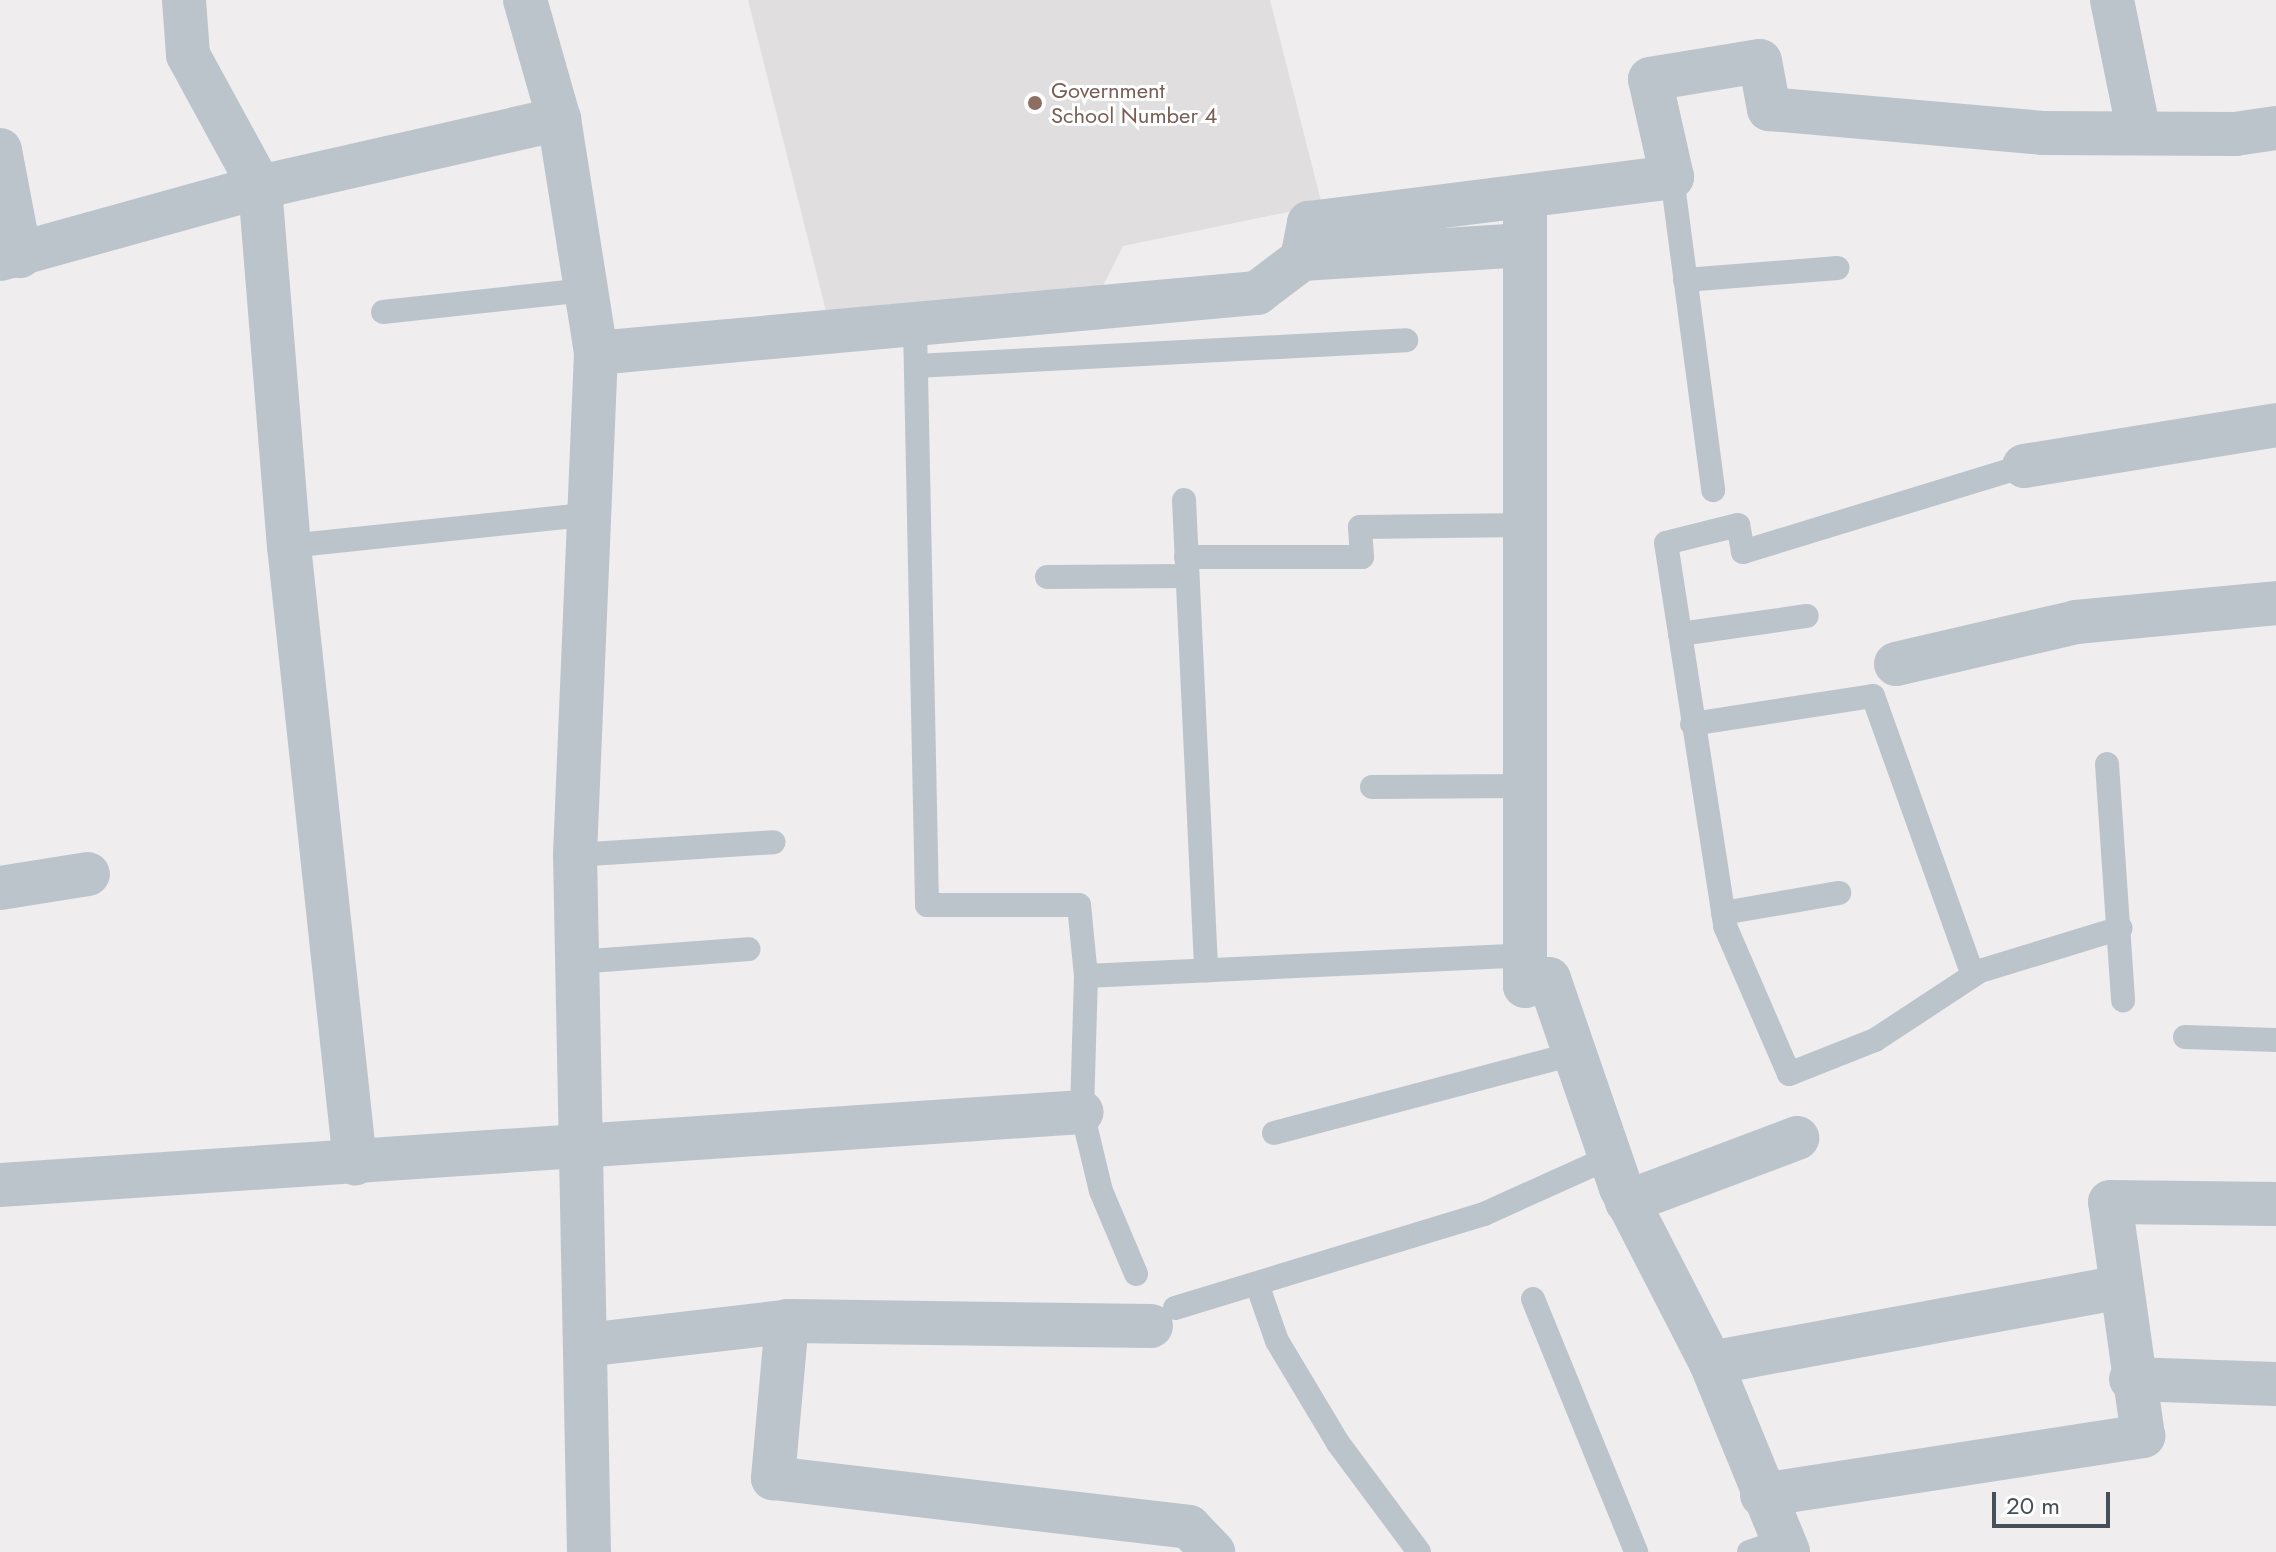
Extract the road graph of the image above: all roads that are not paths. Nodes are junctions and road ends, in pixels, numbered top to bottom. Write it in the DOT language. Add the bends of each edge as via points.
graph roads {
  1 [pos="184,0"];
  2 [pos="525,0"];
  3 [pos="2112,0"];
  4 [pos="559,119"];
  5 [pos="2276,128"];
  6 [pos="2139,133"];
  7 [pos="0,150"];
  8 [pos="1672,177"];
  9 [pos="260,187"];
  10 [pos="1525,196"];
  11 [pos="1525,245"];
  12 [pos="10,257"];
  13 [pos="1302,259"];
  14 [pos="1838,268"];
  15 [pos="1685,280"];
  16 [pos="586,290"];
  17 [pos="383,312"];
  18 [pos="1406,340"];
  19 [pos="916,346"];
  20 [pos="596,353"];
  21 [pos="2276,425"];
  22 [pos="2024,466"];
  23 [pos="1713,490"];
  24 [pos="1184,500"];
  25 [pos="586,515"];
  26 [pos="1525,525"];
  27 [pos="289,546"];
  28 [pos="1187,566"];
  29 [pos="1047,577"];
  30 [pos="2276,603"];
  31 [pos="1807,616"];
  32 [pos="1680,634"];
  33 [pos="1896,664"];
  34 [pos="1692,724"];
  35 [pos="2107,764"];
  36 [pos="1525,786"];
  37 [pos="1372,787"];
  38 [pos="774,842"];
  39 [pos="575,855"];
  40 [pos="88,874"];
  41 [pos="0,888"];
  42 [pos="1839,893"];
  43 [pos="1723,913"];
  44 [pos="2121,928"];
  45 [pos="749,949"];
  46 [pos="1525,955"];
  47 [pos="577,962"];
  48 [pos="1206,970"];
  49 [pos="1973,975"];
  50 [pos="1086,976"];
  51 [pos="2123,1000"];
  52 [pos="2185,1037"];
  53 [pos="2276,1040"];
  54 [pos="1574,1054"];
  55 [pos="1082,1112"];
  56 [pos="1274,1133"];
  57 [pos="1797,1138"];
  58 [pos="581,1149"];
  59 [pos="1610,1157"];
  60 [pos="355,1163"];
  61 [pos="0,1185"];
  62 [pos="1627,1202"];
  63 [pos="2276,1204"];
  64 [pos="1136,1274"];
  65 [pos="1257,1284"];
  66 [pos="2121,1287"];
  67 [pos="1533,1299"];
  68 [pos="1163,1317"];
  69 [pos="787,1321"];
  70 [pos="585,1345"];
  71 [pos="1711,1363"];
  72 [pos="2131,1379"];
  73 [pos="2276,1384"];
  74 [pos="1762,1495"];
  75 [pos="1773,1548"];
  76 [pos="589,1552"];
  77 [pos="1213,1552"];
  78 [pos="1419,1552"];
  79 [pos="1636,1552"];
  1 -- 9 [label="street" via="188,55"];
  2 -- 4 [label="street"];
  3 -- 6 [label="street"];
  4 -- 9 [label="street"];
  4 -- 16 [label="street"];
  5 -- 6 [label="street"];
  6 -- 8 [label="street" via="2042,133 1769,109 1760,61 1650,79"];
  7 -- 12 [label="street"];
  8 -- 10 [label="street"];
  8 -- 15 [label="lane"];
  9 -- 12 [label="street"];
  9 -- 27 [label="street"];
  10 -- 11 [label="street"];
  10 -- 13 [label="street" via="1309,223"];
  11 -- 13 [label="street"];
  11 -- 26 [label="street"];
  13 -- 19 [label="street" via="1257,293"];
  14 -- 15 [label="lane"];
  15 -- 23 [label="lane"];
  16 -- 17 [label="lane"];
  16 -- 20 [label="street"];
  18 -- 19 [label="lane"];
  19 -- 20 [label="street"];
  19 -- 50 [label="lane" via="927,905 1079,905"];
  20 -- 25 [label="street"];
  21 -- 22 [label="street"];
  22 -- 32 [label="lane" via="1743,552 1738,525 1666,543"];
  24 -- 28 [label="lane"];
  25 -- 27 [label="lane"];
  25 -- 39 [label="street"];
  26 -- 28 [label="lane" via="1360,527 1362,557"];
  26 -- 36 [label="street"];
  27 -- 60 [label="street"];
  28 -- 29 [label="lane"];
  28 -- 48 [label="lane"];
  30 -- 33 [label="street" via="2076,622"];
  31 -- 32 [label="lane"];
  32 -- 34 [label="lane"];
  34 -- 43 [label="lane"];
  34 -- 49 [label="lane" via="1873,696"];
  35 -- 44 [label="lane"];
  36 -- 37 [label="lane"];
  36 -- 46 [label="street"];
  38 -- 39 [label="lane"];
  39 -- 47 [label="street"];
  40 -- 41 [label="street"];
  42 -- 43 [label="lane"];
  43 -- 49 [label="lane" via="1789,1074 1875,1040"];
  44 -- 49 [label="lane"];
  44 -- 51 [label="lane"];
  45 -- 47 [label="lane"];
  46 -- 48 [label="lane"];
  46 -- 54 [label="street" via="1525,986 1549,979"];
  47 -- 58 [label="street"];
  48 -- 50 [label="lane"];
  50 -- 55 [label="lane"];
  52 -- 53 [label="lane"];
  54 -- 56 [label="lane"];
  54 -- 59 [label="street"];
  55 -- 58 [label="street"];
  55 -- 64 [label="lane" via="1101,1191"];
  57 -- 62 [label="street"];
  58 -- 60 [label="street"];
  58 -- 70 [label="street"];
  59 -- 62 [label="street"];
  59 -- 65 [label="lane" via="1484,1214"];
  60 -- 61 [label="street"];
  62 -- 71 [label="street"];
  63 -- 66 [label="street" via="2110,1202"];
  65 -- 68 [label="lane"];
  65 -- 78 [label="lane" via="1277,1341 1338,1443"];
  66 -- 71 [label="street"];
  66 -- 72 [label="street"];
  67 -- 79 [label="lane"];
  68 -- 69 [label="street"];
  69 -- 70 [label="street"];
  69 -- 77 [label="street" via="773,1478 1189,1527"];
  70 -- 76 [label="street"];
  71 -- 74 [label="street"];
  72 -- 73 [label="street"];
  72 -- 74 [label="street" via="2143,1436"];
  74 -- 75 [label="street"];
}
